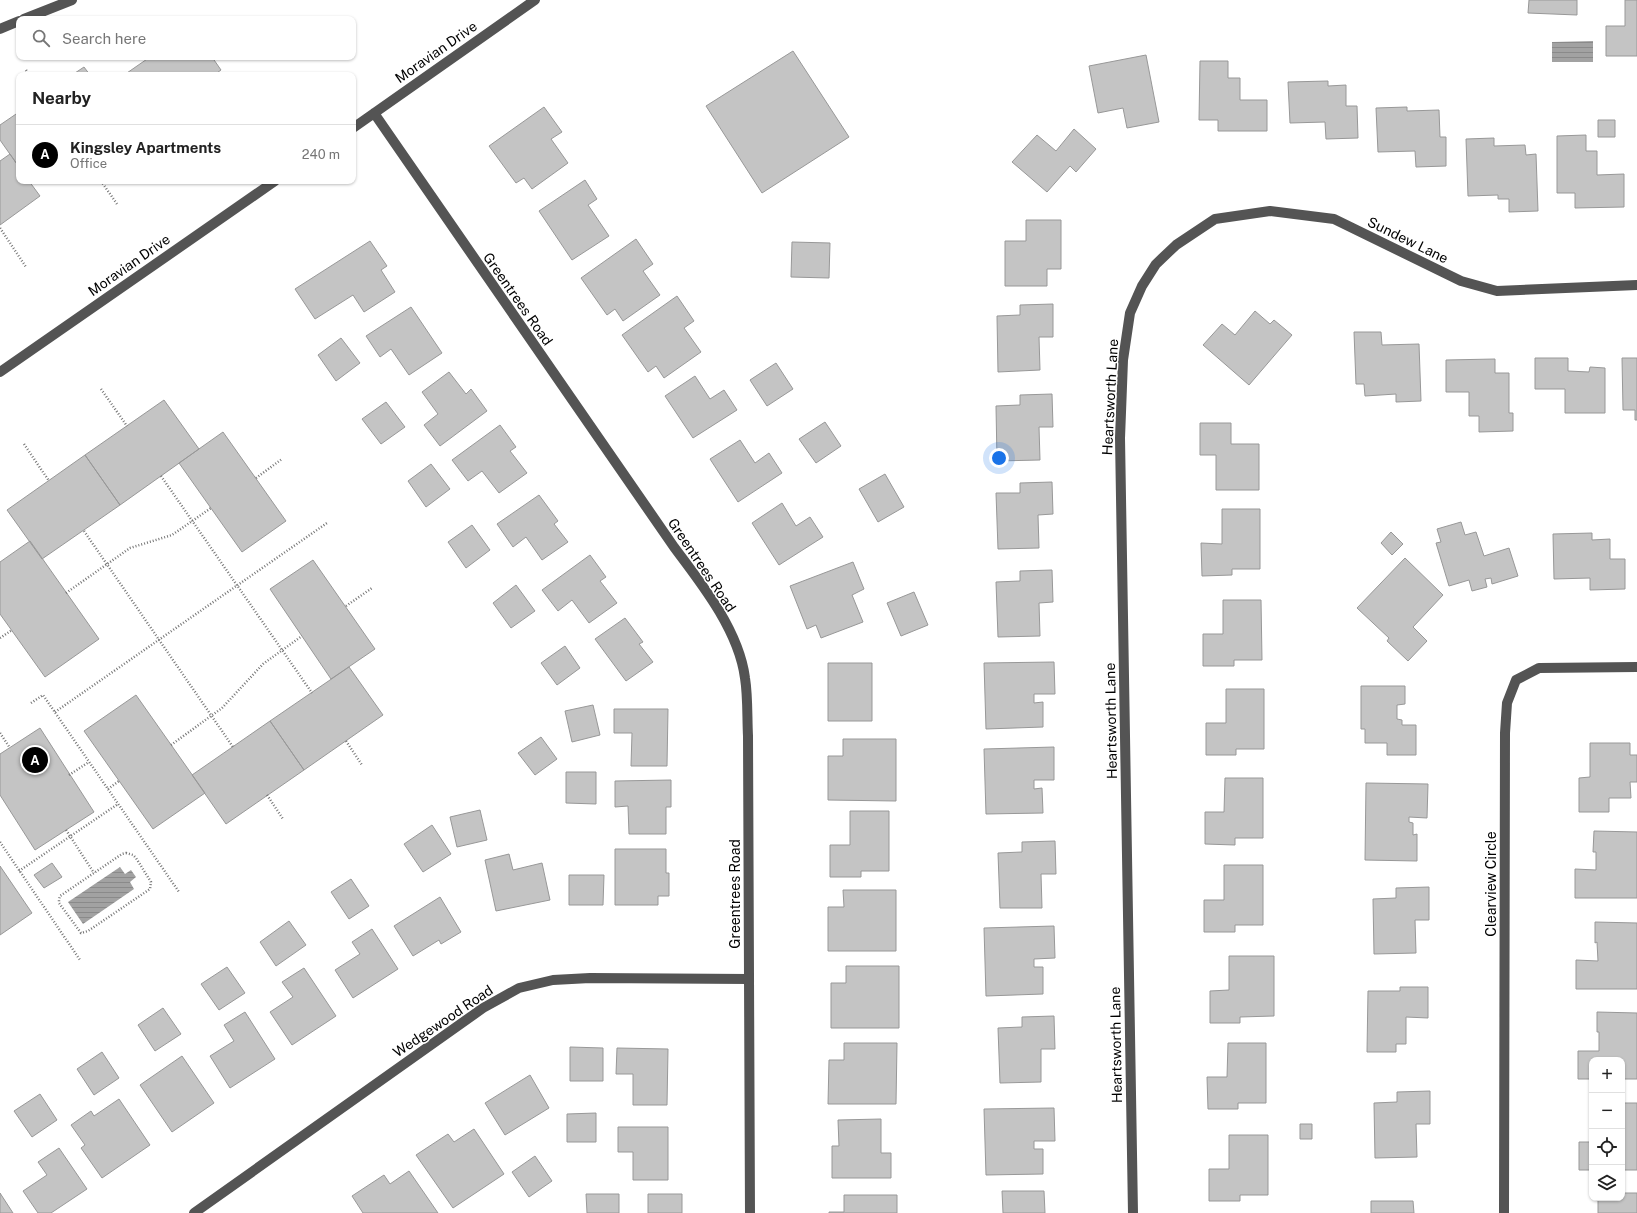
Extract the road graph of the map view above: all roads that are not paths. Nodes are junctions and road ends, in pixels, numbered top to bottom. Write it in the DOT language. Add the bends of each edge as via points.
graph roads {
  1 [pos="72,0"];
  2 [pos="535,0"];
  3 [pos="32,16"];
  4 [pos="16,22"];
  5 [pos="0,29"];
  6 [pos="374,113"];
  7 [pos="356,126"];
  8 [pos="271,184"];
  9 [pos="1176,245"];
  10 [pos="1637,285"];
  11 [pos="0,372"];
  12 [pos="1637,667"];
  13 [pos="749,979"];
  14 [pos="194,1213"];
  15 [pos="750,1213"];
  16 [pos="1133,1213"];
  17 [pos="1504,1213"];
  1 -- 3 [label="street"];
  2 -- 6 [label="street, Moravian Drive"];
  4 -- 5 [label="street"];
  6 -- 7 [label="street, Moravian Drive"];
  6 -- 13 [label="street, Greentrees Road" via="705,588 736,644 745,678 748,736"];
  8 -- 11 [label="street, Moravian Drive"];
  9 -- 10 [label="street, Sundew Lane" via="1215,219 1270,211 1334,219 1461,281 1497,291"];
  9 -- 16 [label="street, Heartsworth Lane" via="1156,264 1142,286 1130,313 1123,360 1120,438"];
  12 -- 17 [label="street, Clearview Circle" via="1539,668 1516,680 1507,703"];
  13 -- 14 [label="street, Wedgewood Road" via="590,978 553,980 519,988 483,1008"];
  13 -- 15 [label="street, Greentrees Road"];
}
